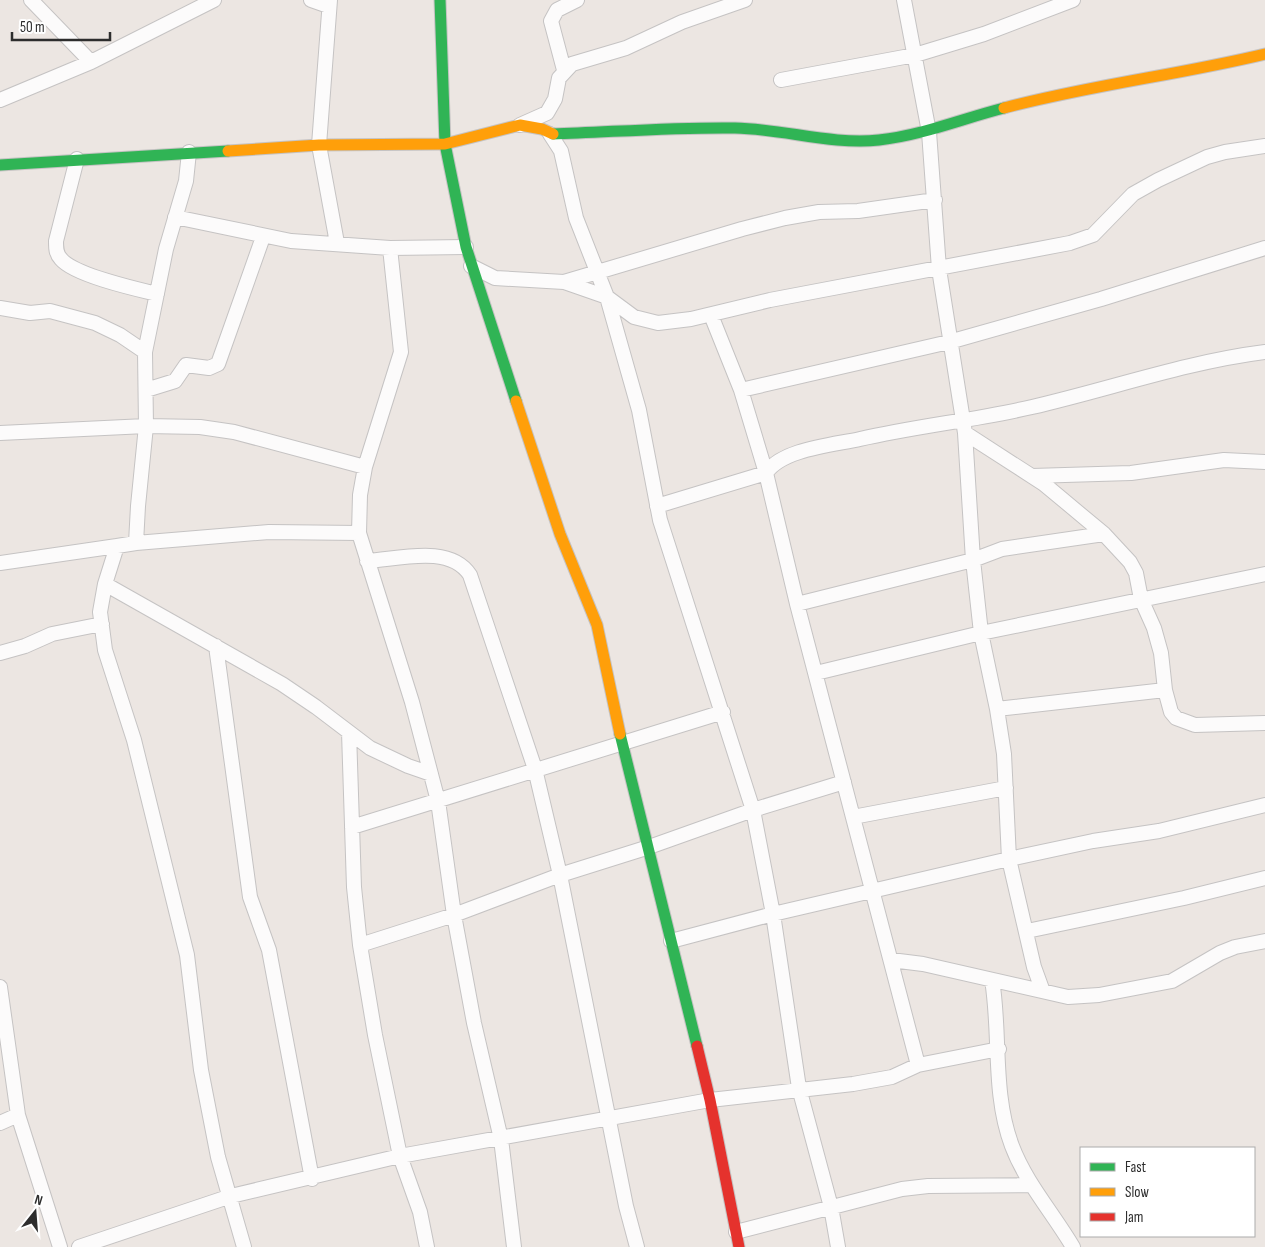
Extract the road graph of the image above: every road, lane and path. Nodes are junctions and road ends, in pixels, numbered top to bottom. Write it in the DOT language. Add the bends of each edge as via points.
graph roads {
  1 [pos="31,0"];
  2 [pos="214,0"];
  3 [pos="311,0"];
  4 [pos="440,0"];
  5 [pos="577,0"];
  6 [pos="745,0"];
  7 [pos="904,0"];
  8 [pos="1074,0"];
  9 [pos="329,3"];
  10 [pos="1265,54"];
  11 [pos="915,55"];
  12 [pos="91,62"];
  13 [pos="564,70"];
  14 [pos="781,80"];
  15 [pos="0,100"];
  16 [pos="520,125"];
  17 [pos="929,132"];
  18 [pos="550,134"];
  19 [pos="445,144"];
  20 [pos="319,145"];
  21 [pos="1265,146"];
  22 [pos="189,152"];
  23 [pos="77,159"];
  24 [pos="0,165"];
  25 [pos="935,200"];
  26 [pos="175,217"];
  27 [pos="263,237"];
  28 [pos="337,243"];
  29 [pos="466,247"];
  30 [pos="390,248"];
  31 [pos="1265,248"];
  32 [pos="471,266"];
  33 [pos="939,269"];
  34 [pos="596,272"];
  35 [pos="564,282"];
  36 [pos="157,294"];
  37 [pos="606,297"];
  38 [pos="0,308"];
  39 [pos="711,314"];
  40 [pos="949,342"];
  41 [pos="145,352"];
  42 [pos="1265,352"];
  43 [pos="146,390"];
  44 [pos="741,390"];
  45 [pos="963,419"];
  46 [pos="146,426"];
  47 [pos="0,433"];
  48 [pos="965,433"];
  49 [pos="1265,462"];
  50 [pos="365,467"];
  51 [pos="766,473"];
  52 [pos="1032,476"];
  53 [pos="658,506"];
  54 [pos="359,533"];
  55 [pos="1104,534"];
  56 [pos="136,543"];
  57 [pos="117,546"];
  58 [pos="973,560"];
  59 [pos="368,561"];
  60 [pos="0,563"];
  61 [pos="1265,574"];
  62 [pos="105,584"];
  63 [pos="1141,599"];
  64 [pos="797,604"];
  65 [pos="102,624"];
  66 [pos="981,633"];
  67 [pos="216,646"];
  68 [pos="0,653"];
  69 [pos="816,674"];
  70 [pos="1165,690"];
  71 [pos="997,709"];
  72 [pos="723,712"];
  73 [pos="1265,723"];
  74 [pos="349,732"];
  75 [pos="623,742"];
  76 [pos="535,769"];
  77 [pos="431,774"];
  78 [pos="844,782"];
  79 [pos="1006,788"];
  80 [pos="438,801"];
  81 [pos="1265,805"];
  82 [pos="753,810"];
  83 [pos="853,817"];
  84 [pos="352,827"];
  85 [pos="649,847"];
  86 [pos="1009,859"];
  87 [pos="560,875"];
  88 [pos="1265,878"];
  89 [pos="874,892"];
  90 [pos="773,914"];
  91 [pos="454,915"];
  92 [pos="1026,931"];
  93 [pos="1265,941"];
  94 [pos="671,942"];
  95 [pos="360,945"];
  96 [pos="890,960"];
  97 [pos="992,980"];
  98 [pos="0,987"];
  99 [pos="1042,990"];
  100 [pos="999,1050"];
  101 [pos="5,1062"];
  102 [pos="918,1065"];
  103 [pos="799,1088"];
  104 [pos="710,1100"];
  105 [pos="18,1115"];
  106 [pos="610,1118"];
  107 [pos="0,1123"];
  108 [pos="501,1140"];
  109 [pos="400,1156"];
  110 [pos="312,1179"];
  111 [pos="1032,1185"];
  112 [pos="231,1196"];
  113 [pos="831,1207"];
  114 [pos="736,1232"];
  115 [pos="60,1247"];
  116 [pos="79,1247"];
  117 [pos="244,1247"];
  118 [pos="427,1247"];
  119 [pos="514,1247"];
  120 [pos="637,1247"];
  121 [pos="739,1247"];
  122 [pos="838,1247"];
  123 [pos="1073,1247"];
  1 -- 12 [label="street"];
  2 -- 12 [label="street"];
  3 -- 9 [label="street"];
  4 -- 19 [label="street"];
  5 -- 13 [label="street" via="557,10 551,21"];
  6 -- 13 [label="street" via="682,22 626,48 572,64"];
  7 -- 11 [label="street"];
  8 -- 11 [label="street" via="984,34"];
  9 -- 20 [label="street"];
  10 -- 17 [label="street" via="1204,69 1051,95 992,110"];
  11 -- 14 [label="street"];
  11 -- 17 [label="street"];
  12 -- 15 [label="street"];
  13 -- 16 [label="street" via="552,107 547,113"];
  16 -- 18 [label="street"];
  16 -- 19 [label="street"];
  17 -- 18 [label="street" via="878,140 841,141 735,128"];
  17 -- 25 [label="street"];
  18 -- 34 [label="street" via="561,151 576,218"];
  19 -- 20 [label="street"];
  19 -- 29 [label="street"];
  20 -- 22 [label="street"];
  20 -- 28 [label="street"];
  21 -- 33 [label="street" via="1207,157 1158,180 1133,194 1094,235 1070,243"];
  22 -- 23 [label="street"];
  22 -- 26 [label="street" via="186,181"];
  23 -- 24 [label="street"];
  23 -- 36 [label="street" via="56,241 59,258 66,264 112,282"];
  25 -- 33 [label="street"];
  25 -- 34 [label="street" via="785,218"];
  26 -- 27 [label="street"];
  26 -- 36 [label="street"];
  27 -- 28 [label="street" via="318,244"];
  27 -- 43 [label="street" via="218,364 209,368 186,365 175,380"];
  28 -- 30 [label="street"];
  29 -- 30 [label="street"];
  29 -- 32 [label="street"];
  30 -- 50 [label="street" via="401,352"];
  31 -- 40 [label="street"];
  32 -- 35 [label="street" via="495,278"];
  32 -- 75 [label="street" via="560,534 597,625"];
  33 -- 39 [label="street"];
  33 -- 40 [label="street"];
  34 -- 35 [label="street"];
  34 -- 37 [label="street"];
  35 -- 37 [label="street"];
  36 -- 41 [label="street"];
  37 -- 39 [label="street" via="634,316 658,322"];
  37 -- 53 [label="street" via="639,410"];
  38 -- 41 [label="street" via="50,311 95,323"];
  39 -- 44 [label="street"];
  40 -- 44 [label="street"];
  40 -- 45 [label="street"];
  41 -- 43 [label="street"];
  42 -- 45 [label="street" via="1173,370 1030,408"];
  43 -- 46 [label="street"];
  44 -- 51 [label="street"];
  45 -- 48 [label="street"];
  45 -- 51 [label="street" via="788,455 772,464"];
  46 -- 47 [label="street"];
  46 -- 50 [label="street" via="234,432"];
  46 -- 56 [label="street"];
  48 -- 52 [label="street"];
  48 -- 58 [label="street"];
  49 -- 52 [label="street" via="1224,460 1131,473"];
  50 -- 54 [label="street"];
  51 -- 53 [label="street"];
  51 -- 64 [label="street"];
  52 -- 55 [label="street"];
  53 -- 72 [label="street"];
  54 -- 56 [label="street" via="270,532"];
  54 -- 59 [label="street"];
  55 -- 58 [label="street" via="1002,549"];
  55 -- 63 [label="street" via="1130,562"];
  56 -- 57 [label="street"];
  57 -- 60 [label="street"];
  57 -- 62 [label="street"];
  58 -- 64 [label="street"];
  58 -- 66 [label="street"];
  59 -- 76 [label="street" via="440,556 464,566 470,575"];
  59 -- 77 [label="street"];
  61 -- 63 [label="street"];
  62 -- 65 [label="street" via="100,612"];
  62 -- 67 [label="street"];
  63 -- 66 [label="street"];
  63 -- 70 [label="street" via="1161,653"];
  64 -- 69 [label="street"];
  65 -- 68 [label="street" via="52,634"];
  65 -- 112 [label="street" via="105,650 134,740 187,954 201,1070 218,1157"];
  66 -- 69 [label="street"];
  66 -- 71 [label="street"];
  67 -- 74 [label="street" via="302,698"];
  67 -- 110 [label="street" via="250,896 269,950"];
  69 -- 78 [label="street"];
  70 -- 71 [label="street"];
  70 -- 73 [label="street" via="1171,712 1182,722 1207,725"];
  71 -- 79 [label="street"];
  72 -- 75 [label="street"];
  72 -- 82 [label="street"];
  74 -- 77 [label="street" via="388,757"];
  74 -- 84 [label="street"];
  75 -- 76 [label="street"];
  75 -- 85 [label="street"];
  76 -- 80 [label="street"];
  76 -- 87 [label="street"];
  77 -- 80 [label="street"];
  78 -- 82 [label="street"];
  78 -- 83 [label="street"];
  79 -- 83 [label="street"];
  79 -- 86 [label="street"];
  80 -- 84 [label="street"];
  80 -- 91 [label="street"];
  81 -- 86 [label="street" via="1159,831"];
  82 -- 85 [label="street"];
  82 -- 90 [label="street"];
  83 -- 89 [label="street"];
  84 -- 95 [label="street"];
  85 -- 87 [label="street"];
  85 -- 94 [label="street"];
  86 -- 89 [label="street"];
  86 -- 92 [label="street"];
  87 -- 91 [label="street"];
  87 -- 106 [label="street"];
  88 -- 92 [label="street"];
  89 -- 90 [label="street"];
  89 -- 96 [label="street"];
  90 -- 94 [label="street"];
  90 -- 103 [label="street"];
  91 -- 95 [label="street"];
  91 -- 108 [label="street" via="474,1023"];
  92 -- 99 [label="street"];
  93 -- 99 [label="street" via="1235,947 1172,981 1144,988 1068,997"];
  94 -- 104 [label="street"];
  95 -- 109 [label="street"];
  96 -- 97 [label="street"];
  96 -- 102 [label="street"];
  97 -- 99 [label="street"];
  97 -- 100 [label="street"];
  98 -- 101 [label="street"];
  100 -- 102 [label="street"];
  100 -- 111 [label="street" via="1003,1114 1012,1146"];
  101 -- 105 [label="street"];
  102 -- 103 [label="street" via="892,1077"];
  103 -- 104 [label="street"];
  103 -- 113 [label="street"];
  104 -- 106 [label="street"];
  104 -- 114 [label="street"];
  105 -- 107 [label="street"];
  105 -- 115 [label="street"];
  106 -- 108 [label="street"];
  106 -- 120 [label="street"];
  108 -- 109 [label="street"];
  108 -- 119 [label="street"];
  109 -- 110 [label="street"];
  109 -- 118 [label="street" via="420,1212"];
  110 -- 112 [label="street"];
  111 -- 113 [label="street" via="902,1189"];
  111 -- 123 [label="street"];
  112 -- 116 [label="street"];
  112 -- 117 [label="street"];
  113 -- 114 [label="street"];
  113 -- 122 [label="street"];
  114 -- 121 [label="street"];
}
